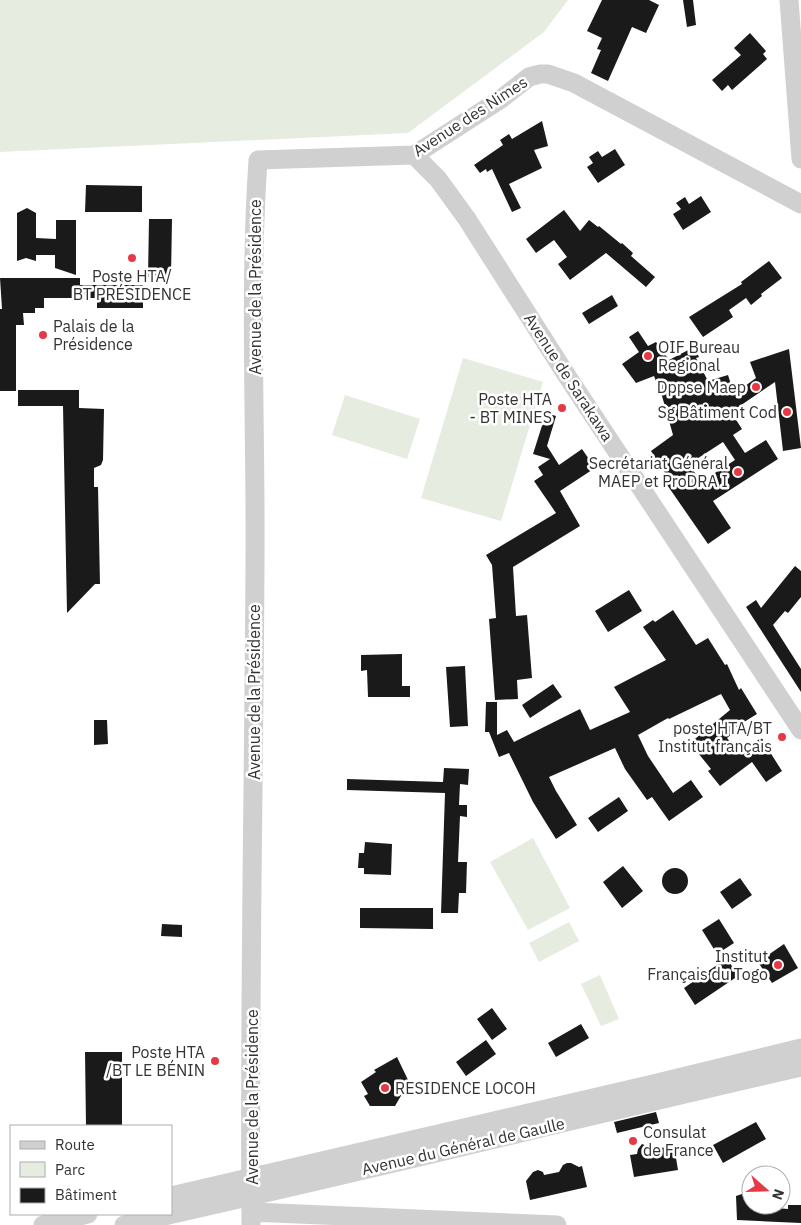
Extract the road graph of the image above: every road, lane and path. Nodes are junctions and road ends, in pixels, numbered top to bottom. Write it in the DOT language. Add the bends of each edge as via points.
graph roads {
  1 [pos="789,0"];
  2 [pos="414,155"];
  3 [pos="801,159"];
  4 [pos="258,160"];
  5 [pos="801,204"];
  6 [pos="801,730"];
  7 [pos="801,1048"];
  8 [pos="801,1068"];
  9 [pos="655,1092"];
  10 [pos="622,1100"];
  11 [pos="250,1178"];
  12 [pos="172,1196"];
  13 [pos="251,1211"];
  14 [pos="84,1215"];
  15 [pos="43,1225"];
  16 [pos="124,1225"];
  17 [pos="557,1225"];
  1 -- 3 [label="street"];
  2 -- 4 [label="street, Avenue des Nimes"];
  2 -- 5 [label="street, Avenue des Nimes" via="529,77 548,74 582,88"];
  2 -- 6 [label="street, Avenue de Sarakawa" via="438,179 467,219"];
  4 -- 11 [label="street, Avenue de la Présidence" via="254,219"];
  7 -- 9 [label="street, Avenue du Général de Gaulle"];
  8 -- 9 [label="street, Avenue du Général de Gaulle"];
  9 -- 10 [label="street, Avenue du Général de Gaulle"];
  10 -- 11 [label="street, Avenue du Général de Gaulle"];
  10 -- 13 [label="street, Avenue du Général de Gaulle"];
  11 -- 12 [label="street, Avenue du Général de Gaulle"];
  11 -- 13 [label="street, Avenue de la Présidence"];
  13 -- 16 [label="street, Avenue du Général de Gaulle"];
  13 -- 17 [label="street"];
  14 -- 15 [label="street"];
}
